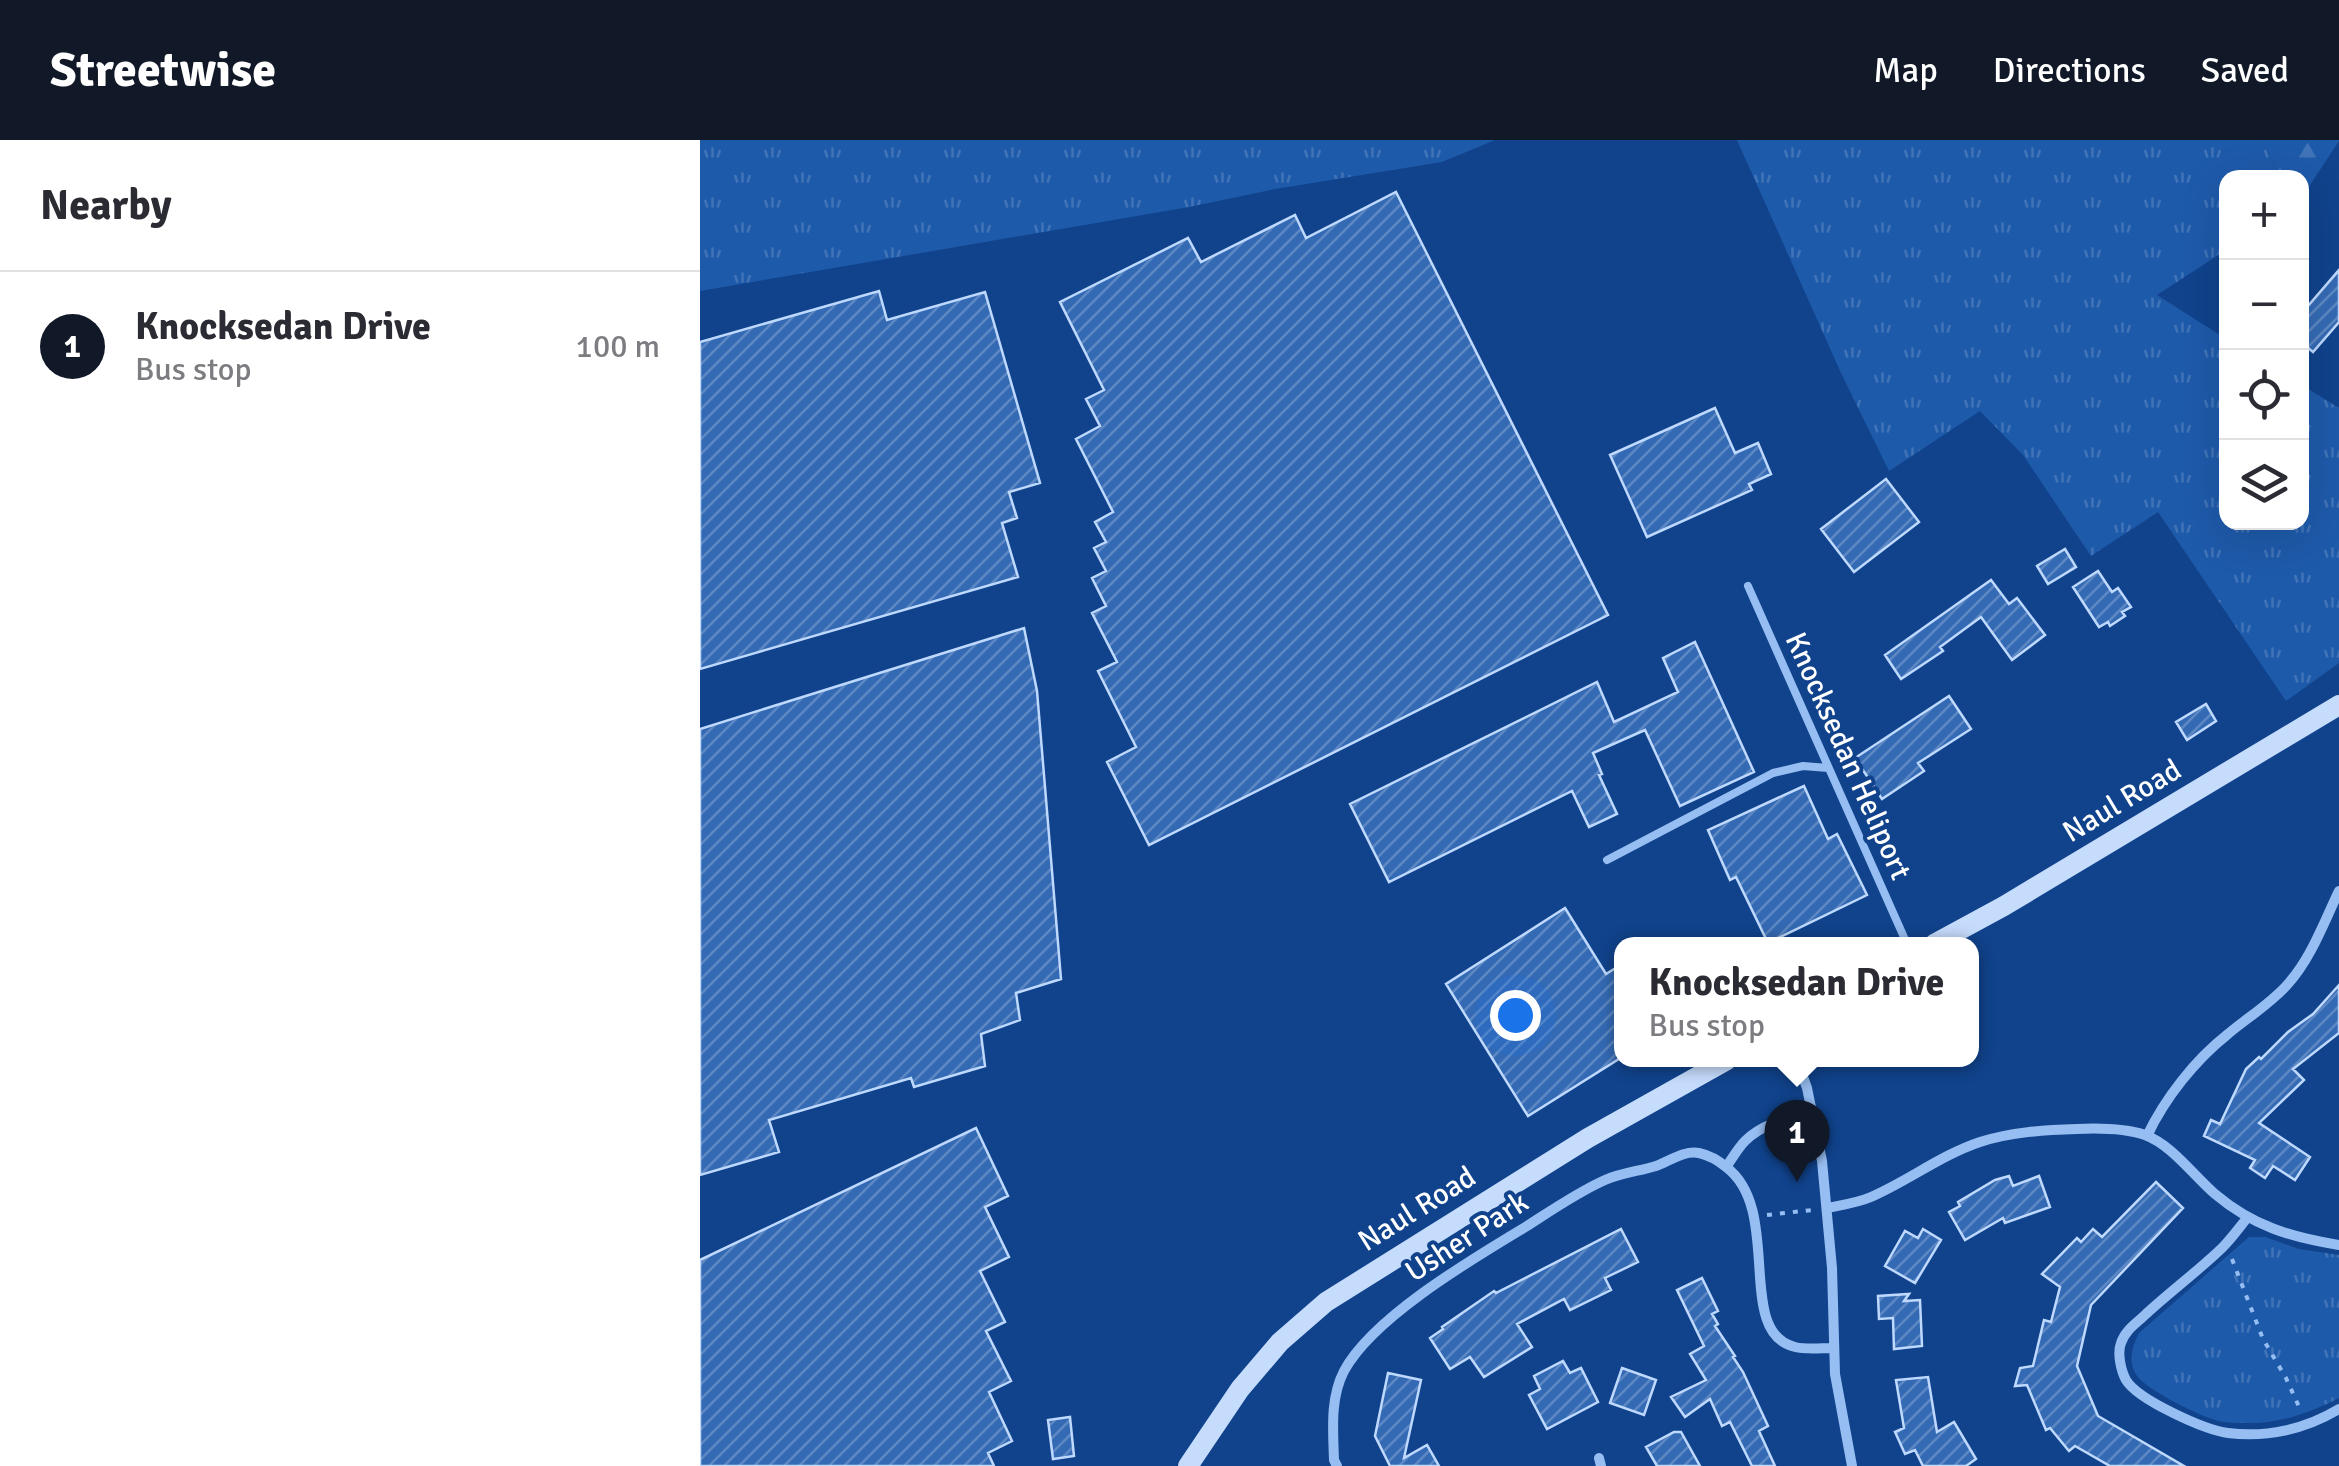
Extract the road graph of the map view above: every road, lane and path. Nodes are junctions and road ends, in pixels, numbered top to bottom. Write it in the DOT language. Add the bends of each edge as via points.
graph roads {
  1 [pos="1748,586"];
  2 [pos="2339,705"];
  3 [pos="1828,768"];
  4 [pos="1607,860"];
  5 [pos="2339,891"];
  6 [pos="1903,937"];
  7 [pos="1947,937"];
  8 [pos="1715,1067"];
  9 [pos="1800,1067"];
  10 [pos="1812,1112"];
  11 [pos="2147,1136"];
  12 [pos="1726,1167"];
  13 [pos="1827,1208"];
  14 [pos="1755,1216"];
  15 [pos="2247,1218"];
  16 [pos="2339,1245"];
  17 [pos="2223,1247"];
  18 [pos="1833,1348"];
  19 [pos="2339,1409"];
  20 [pos="2306,1424"];
  21 [pos="1331,1464"];
  22 [pos="1188,1466"];
  23 [pos="1852,1466"];
  1 -- 3 [label="lane, Knocksedan Heliport"];
  2 -- 7 [label="main road, Naul Road"];
  3 -- 4 [label="lane" via="1773,774"];
  3 -- 6 [label="lane, Knocksedan Heliport"];
  5 -- 11 [label="street" via="2287,986 2185,1077"];
  8 -- 22 [label="main road, Naul Road" via="1326,1302 1240,1389"];
  9 -- 10 [label="street"];
  10 -- 12 [label="street" via="1762,1128"];
  10 -- 13 [label="street"];
  11 -- 13 [label="street" via="2104,1129 2013,1134 1978,1143 1872,1196"];
  11 -- 15 [label="street"];
  12 -- 14 [label="street" via="1740,1180"];
  12 -- 21 [label="street, Usher Park" via="1697,1152 1608,1179 1462,1266 1397,1314 1344,1372 1333,1413"];
  13 -- 14 [label="path"];
  13 -- 18 [label="street"];
  14 -- 18 [label="street" via="1760,1299 1773,1332 1795,1347"];
  15 -- 16 [label="street"];
  15 -- 17 [label="street"];
  17 -- 20 [label="path"];
  17 -- 20 [label="street" via="2126,1332 2119,1347 2127,1382 2176,1414 2227,1433"];
  18 -- 23 [label="street"];
  19 -- 20 [label="street"];
}
